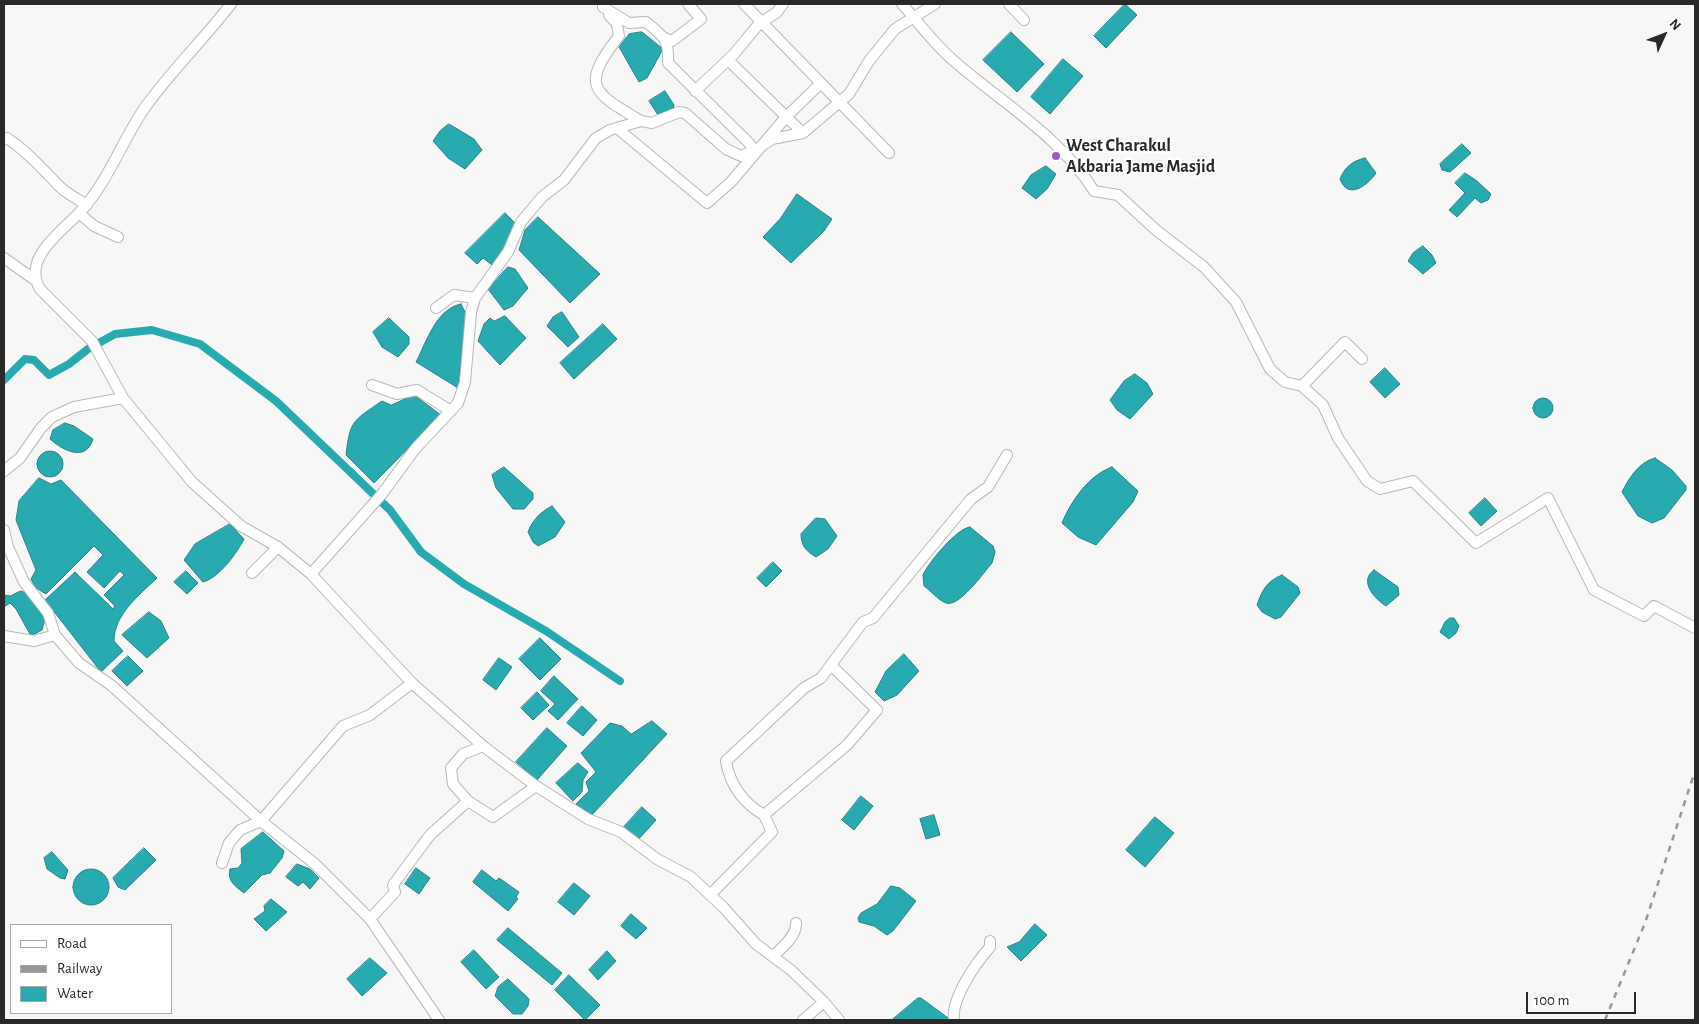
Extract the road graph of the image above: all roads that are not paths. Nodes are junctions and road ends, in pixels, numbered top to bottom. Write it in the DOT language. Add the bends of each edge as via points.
graph roads {
  1 [pos="231,4"];
  2 [pos="688,4"];
  3 [pos="744,4"];
  4 [pos="782,4"];
  5 [pos="902,4"];
  6 [pos="935,4"];
  7 [pos="1009,4"];
  8 [pos="601,5"];
  9 [pos="915,18"];
  10 [pos="1024,20"];
  11 [pos="762,22"];
  12 [pos="665,38"];
  13 [pos="728,60"];
  14 [pos="820,84"];
  15 [pos="695,91"];
  16 [pos="838,103"];
  17 [pos="786,117"];
  18 [pos="641,121"];
  19 [pos="617,128"];
  20 [pos="804,133"];
  21 [pos="4,139"];
  22 [pos="758,148"];
  23 [pos="889,153"];
  24 [pos="83,209"];
  25 [pos="118,237"];
  26 [pos="4,258"];
  27 [pos="35,280"];
  28 [pos="476,298"];
  29 [pos="436,308"];
  30 [pos="1362,358"];
  31 [pos="372,385"];
  32 [pos="1302,386"];
  33 [pos="123,398"];
  34 [pos="451,411"];
  35 [pos="1007,456"];
  36 [pos="4,471"];
  37 [pos="4,530"];
  38 [pos="278,547"];
  39 [pos="252,573"];
  40 [pos="311,574"];
  41 [pos="1695,628"];
  42 [pos="55,635"];
  43 [pos="4,636"];
  44 [pos="831,665"];
  45 [pos="412,683"];
  46 [pos="483,746"];
  47 [pos="536,786"];
  48 [pos="468,801"];
  49 [pos="764,815"];
  50 [pos="261,821"];
  51 [pos="222,863"];
  52 [pos="710,895"];
  53 [pos="370,919"];
  54 [pos="796,923"];
  55 [pos="990,941"];
  56 [pos="772,956"];
  57 [pos="824,1002"];
  58 [pos="439,1020"];
  59 [pos="803,1020"];
  60 [pos="839,1020"];
  61 [pos="954,1020"];
  1 -- 24 [label="street" via="146,107"];
  2 -- 12 [label="street" via="701,19 672,41"];
  3 -- 11 [label="street"];
  4 -- 11 [label="street" via="777,12"];
  5 -- 9 [label="street"];
  6 -- 9 [label="street"];
  7 -- 10 [label="street"];
  8 -- 12 [label="street" via="629,23 646,22"];
  8 -- 18 [label="street" via="617,24 620,36 596,69 594,82 602,97"];
  9 -- 16 [label="street" via="895,29 869,61 849,94"];
  9 -- 32 [label="street" via="952,60 1023,117 1080,169 1094,191 1118,195 1204,267 1236,302 1270,369 1285,382"];
  11 -- 13 [label="street"];
  11 -- 14 [label="street"];
  12 -- 15 [label="street" via="668,63"];
  13 -- 15 [label="street"];
  13 -- 17 [label="street"];
  14 -- 16 [label="street"];
  14 -- 17 [label="street"];
  15 -- 22 [label="street"];
  16 -- 20 [label="street"];
  16 -- 23 [label="street"];
  17 -- 20 [label="street"];
  17 -- 22 [label="street"];
  18 -- 19 [label="street"];
  18 -- 22 [label="street" via="652,123 679,112 685,113 726,149 741,156"];
  19 -- 22 [label="street" via="707,203 731,182"];
  19 -- 28 [label="street" via="596,138 564,180 542,197 521,222 508,252"];
  20 -- 22 [label="street" via="772,139"];
  21 -- 24 [label="street" via="21,147"];
  24 -- 25 [label="street" via="94,226"];
  24 -- 27 [label="street" via="35,263"];
  26 -- 27 [label="street"];
  27 -- 33 [label="street" via="95,345"];
  28 -- 29 [label="street" via="454,295"];
  28 -- 34 [label="street" via="471,312 466,382 458,403"];
  30 -- 32 [label="street" via="1345,342"];
  31 -- 34 [label="street" via="397,394 417,390"];
  32 -- 41 [label="street" via="1323,405 1343,445 1367,481 1380,489 1413,481 1476,543 1548,498 1594,590 1644,616 1654,606"];
  33 -- 36 [label="street" via="74,407 52,417 20,458"];
  33 -- 38 [label="street" via="192,482 241,526"];
  34 -- 40 [label="street" via="415,449 379,497"];
  35 -- 44 [label="street" via="988,487 971,499 873,618 863,622"];
  37 -- 42 [label="street" via="24,582 48,613"];
  38 -- 39 [label="street"];
  38 -- 40 [label="street"];
  40 -- 45 [label="street"];
  42 -- 43 [label="street" via="34,641"];
  42 -- 50 [label="street" via="79,663 111,685"];
  44 -- 49 [label="street" via="726,761 729,777 748,806"];
  44 -- 49 [label="street" via="877,710 848,745"];
  45 -- 46 [label="street"];
  45 -- 50 [label="street" via="370,715 343,726"];
  46 -- 47 [label="street"];
  46 -- 48 [label="street" via="463,754 450,768 453,784"];
  47 -- 48 [label="street" via="493,817"];
  47 -- 52 [label="street" via="588,819 622,832 656,860 691,877"];
  48 -- 53 [label="street" via="430,835 393,885 395,892"];
  49 -- 52 [label="street" via="772,832"];
  50 -- 51 [label="street" via="240,830 230,842"];
  50 -- 53 [label="street" via="315,864"];
  52 -- 56 [label="street" via="756,944"];
  53 -- 58 [label="street"];
  54 -- 56 [label="street" via="797,928 786,944"];
  55 -- 61 [label="street" via="990,947 974,966 953,1010"];
  56 -- 57 [label="street"];
  57 -- 59 [label="street"];
  57 -- 60 [label="street"];
}
